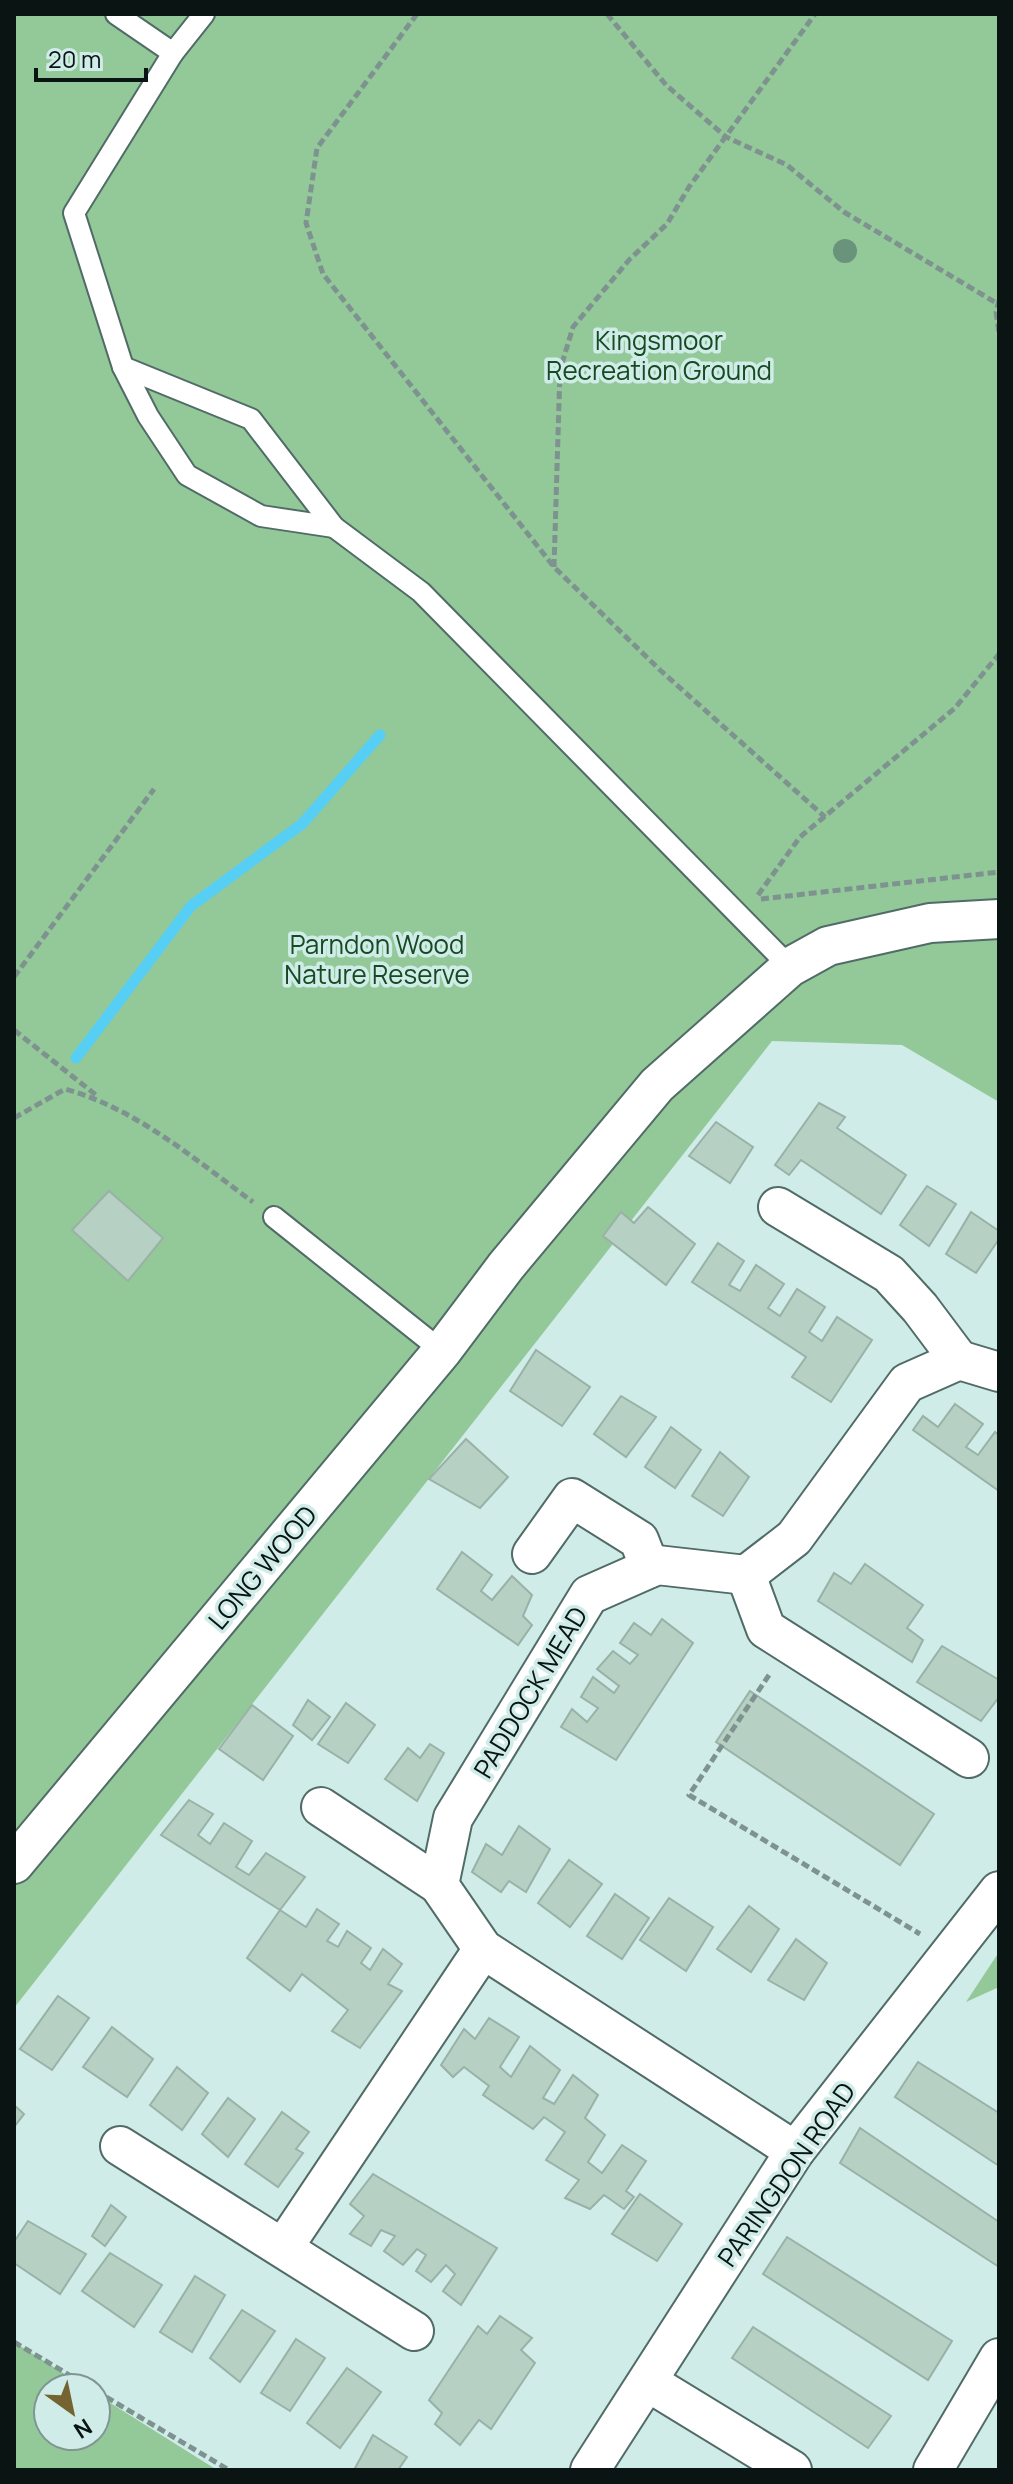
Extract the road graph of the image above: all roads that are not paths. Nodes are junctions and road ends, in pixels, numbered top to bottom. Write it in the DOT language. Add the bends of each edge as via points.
graph roads {
  1 [pos="116,14"];
  2 [pos="204,14"];
  3 [pos="173,53"];
  4 [pos="123,367"];
  5 [pos="334,527"];
  6 [pos="999,919"];
  7 [pos="790,967"];
  8 [pos="778,1207"];
  9 [pos="274,1217"];
  10 [pos="442,1351"];
  11 [pos="959,1360"];
  12 [pos="999,1372"];
  13 [pos="532,1554"];
  14 [pos="650,1568"];
  15 [pos="746,1575"];
  16 [pos="969,1758"];
  17 [pos="321,1807"];
  18 [pos="14,1864"];
  19 [pos="439,1885"];
  20 [pos="999,1891"];
  21 [pos="483,1949"];
  22 [pos="120,2146"];
  23 [pos="795,2151"];
  24 [pos="283,2248"];
  25 [pos="414,2331"];
  26 [pos="999,2358"];
  27 [pos="648,2382"];
  28 [pos="590,2470"];
  29 [pos="792,2470"];
  30 [pos="933,2470"];
  1 -- 3 [label="lane"];
  2 -- 3 [label="lane"];
  3 -- 4 [label="lane" via="74,213"];
  4 -- 5 [label="lane" via="251,419"];
  4 -- 5 [label="lane" via="187,475 261,516"];
  5 -- 7 [label="lane" via="421,592"];
  6 -- 7 [label="street, LONG WOOD" via="930,923 828,946"];
  7 -- 10 [label="street, LONG WOOD" via="657,1085"];
  8 -- 11 [label="street" via="889,1274"];
  9 -- 10 [label="lane"];
  10 -- 18 [label="street, LONG WOOD"];
  11 -- 12 [label="street"];
  11 -- 15 [label="street" via="907,1383 794,1538"];
  13 -- 14 [label="street" via="572,1498 639,1540"];
  14 -- 15 [label="street, PADDOCK MEAD"];
  14 -- 19 [label="street, PADDOCK MEAD" via="589,1595 453,1818"];
  15 -- 16 [label="street" via="766,1629"];
  17 -- 19 [label="street"];
  19 -- 21 [label="street"];
  20 -- 23 [label="street, PARINGDON ROAD"];
  21 -- 23 [label="street"];
  21 -- 24 [label="street"];
  22 -- 24 [label="street"];
  23 -- 27 [label="street, PARINGDON ROAD"];
  24 -- 25 [label="street"];
  26 -- 30 [label="street"];
  27 -- 28 [label="street, PARINGDON ROAD"];
  27 -- 29 [label="street"];
}
